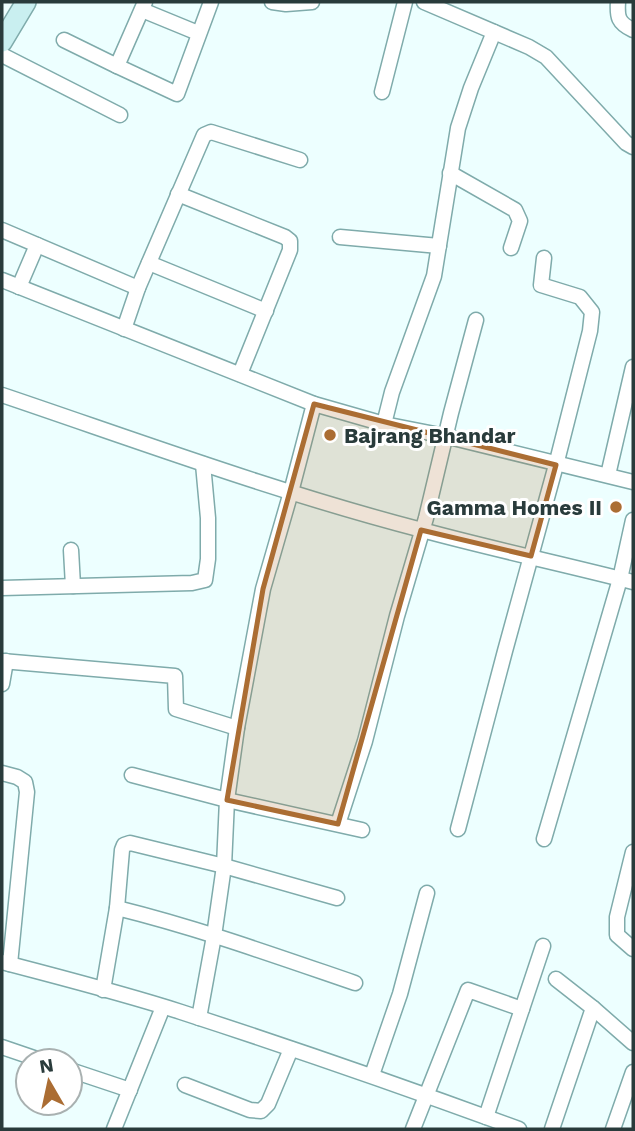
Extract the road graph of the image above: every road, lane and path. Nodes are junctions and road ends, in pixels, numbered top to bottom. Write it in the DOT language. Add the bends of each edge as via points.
graph roads {
  1 [pos="26,2"];
  2 [pos="211,2"];
  3 [pos="272,2"];
  4 [pos="312,2"];
  5 [pos="405,2"];
  6 [pos="424,2"];
  7 [pos="618,2"];
  8 [pos="143,6"];
  9 [pos="633,30"];
  10 [pos="494,32"];
  11 [pos="198,33"];
  12 [pos="64,40"];
  13 [pos="2,42"];
  14 [pos="2,55"];
  15 [pos="117,66"];
  16 [pos="382,92"];
  17 [pos="120,115"];
  18 [pos="633,147"];
  19 [pos="300,160"];
  20 [pos="450,173"];
  21 [pos="178,194"];
  22 [pos="2,230"];
  23 [pos="340,237"];
  24 [pos="37,245"];
  25 [pos="439,246"];
  26 [pos="511,248"];
  27 [pos="544,258"];
  28 [pos="149,263"];
  29 [pos="2,280"];
  30 [pos="19,287"];
  31 [pos="138,288"];
  32 [pos="266,311"];
  33 [pos="476,320"];
  34 [pos="124,328"];
  35 [pos="633,367"];
  36 [pos="240,374"];
  37 [pos="631,387"];
  38 [pos="2,395"];
  39 [pos="314,404"];
  40 [pos="384,424"];
  41 [pos="445,436"];
  42 [pos="203,464"];
  43 [pos="556,464"];
  44 [pos="608,475"];
  45 [pos="633,482"];
  46 [pos="291,492"];
  47 [pos="633,520"];
  48 [pos="421,530"];
  49 [pos="71,550"];
  50 [pos="531,556"];
  51 [pos="626,580"];
  52 [pos="73,586"];
  53 [pos="2,588"];
  54 [pos="4,661"];
  55 [pos="2,684"];
  56 [pos="237,728"];
  57 [pos="2,773"];
  58 [pos="131,775"];
  59 [pos="227,800"];
  60 [pos="338,824"];
  61 [pos="458,829"];
  62 [pos="362,830"];
  63 [pos="544,839"];
  64 [pos="633,852"];
  65 [pos="224,866"];
  66 [pos="427,893"];
  67 [pos="337,898"];
  68 [pos="626,905"];
  69 [pos="117,908"];
  70 [pos="215,936"];
  71 [pos="543,946"];
  72 [pos="633,948"];
  73 [pos="6,963"];
  74 [pos="556,979"];
  75 [pos="355,983"];
  76 [pos="103,990"];
  77 [pos="163,1007"];
  78 [pos="593,1008"];
  79 [pos="522,1009"];
  80 [pos="199,1018"];
  81 [pos="633,1043"];
  82 [pos="291,1049"];
  83 [pos="633,1072"];
  84 [pos="84,1075"];
  85 [pos="372,1075"];
  86 [pos="185,1086"];
  87 [pos="130,1090"];
  88 [pos="427,1095"];
  89 [pos="486,1117"];
  90 [pos="114,1129"];
  91 [pos="413,1129"];
  92 [pos="519,1129"];
  93 [pos="552,1129"];
  94 [pos="613,1129"];
  1 -- 13 [label="main road"];
  2 -- 11 [label="street"];
  3 -- 4 [label="street"];
  5 -- 16 [label="street"];
  6 -- 10 [label="street"];
  7 -- 9 [label="street" via="617,15"];
  8 -- 11 [label="street"];
  8 -- 15 [label="street"];
  10 -- 18 [label="street" via="546,57"];
  10 -- 20 [label="street" via="458,128"];
  11 -- 15 [label="street" via="177,94"];
  12 -- 15 [label="street"];
  14 -- 17 [label="street"];
  19 -- 21 [label="street" via="207,133"];
  20 -- 25 [label="street"];
  20 -- 26 [label="street" via="515,210 520,221"];
  21 -- 28 [label="street"];
  21 -- 32 [label="street" via="290,242"];
  22 -- 24 [label="street"];
  23 -- 25 [label="street"];
  24 -- 30 [label="street"];
  24 -- 31 [label="street"];
  25 -- 40 [label="street" via="434,276"];
  27 -- 43 [label="street" via="541,285 580,297 592,312"];
  28 -- 31 [label="street"];
  28 -- 32 [label="street"];
  29 -- 30 [label="street"];
  30 -- 34 [label="street"];
  31 -- 34 [label="street"];
  32 -- 36 [label="street"];
  33 -- 41 [label="street"];
  34 -- 36 [label="street"];
  35 -- 37 [label="street"];
  36 -- 39 [label="street"];
  37 -- 44 [label="street"];
  38 -- 42 [label="street"];
  39 -- 40 [label="street"];
  39 -- 46 [label="street"];
  40 -- 41 [label="street"];
  41 -- 43 [label="street"];
  41 -- 48 [label="street"];
  42 -- 46 [label="street"];
  42 -- 52 [label="street" via="208,518 205,580"];
  43 -- 44 [label="street"];
  43 -- 50 [label="street"];
  44 -- 45 [label="street"];
  46 -- 48 [label="street"];
  46 -- 56 [label="street" via="263,589"];
  47 -- 51 [label="street"];
  48 -- 50 [label="street"];
  48 -- 60 [label="street"];
  49 -- 52 [label="street"];
  50 -- 51 [label="street"];
  50 -- 61 [label="street"];
  51 -- 63 [label="street"];
  52 -- 53 [label="street"];
  54 -- 55 [label="street"];
  54 -- 56 [label="street" via="175,676 176,709"];
  56 -- 59 [label="street"];
  57 -- 73 [label="street" via="25,782 27,792"];
  58 -- 59 [label="street"];
  59 -- 60 [label="street"];
  59 -- 65 [label="street"];
  60 -- 62 [label="street"];
  64 -- 68 [label="street"];
  65 -- 67 [label="street"];
  65 -- 69 [label="street" via="124,845"];
  65 -- 70 [label="street"];
  66 -- 85 [label="street"];
  68 -- 72 [label="street" via="616,926 617,935"];
  69 -- 70 [label="street"];
  69 -- 76 [label="street"];
  70 -- 75 [label="street"];
  70 -- 80 [label="street"];
  71 -- 79 [label="street"];
  73 -- 76 [label="street"];
  74 -- 78 [label="street"];
  76 -- 77 [label="street"];
  77 -- 80 [label="street"];
  77 -- 87 [label="street"];
  78 -- 81 [label="street"];
  78 -- 93 [label="street"];
  79 -- 88 [label="street" via="468,990"];
  79 -- 89 [label="street"];
  80 -- 82 [label="street"];
  82 -- 85 [label="street"];
  82 -- 86 [label="street" via="261,1111"];
  83 -- 94 [label="street"];
  84 -- 87 [label="street"];
  85 -- 88 [label="street"];
  87 -- 90 [label="street"];
  88 -- 89 [label="street"];
  88 -- 91 [label="street"];
  89 -- 92 [label="street"];
}
